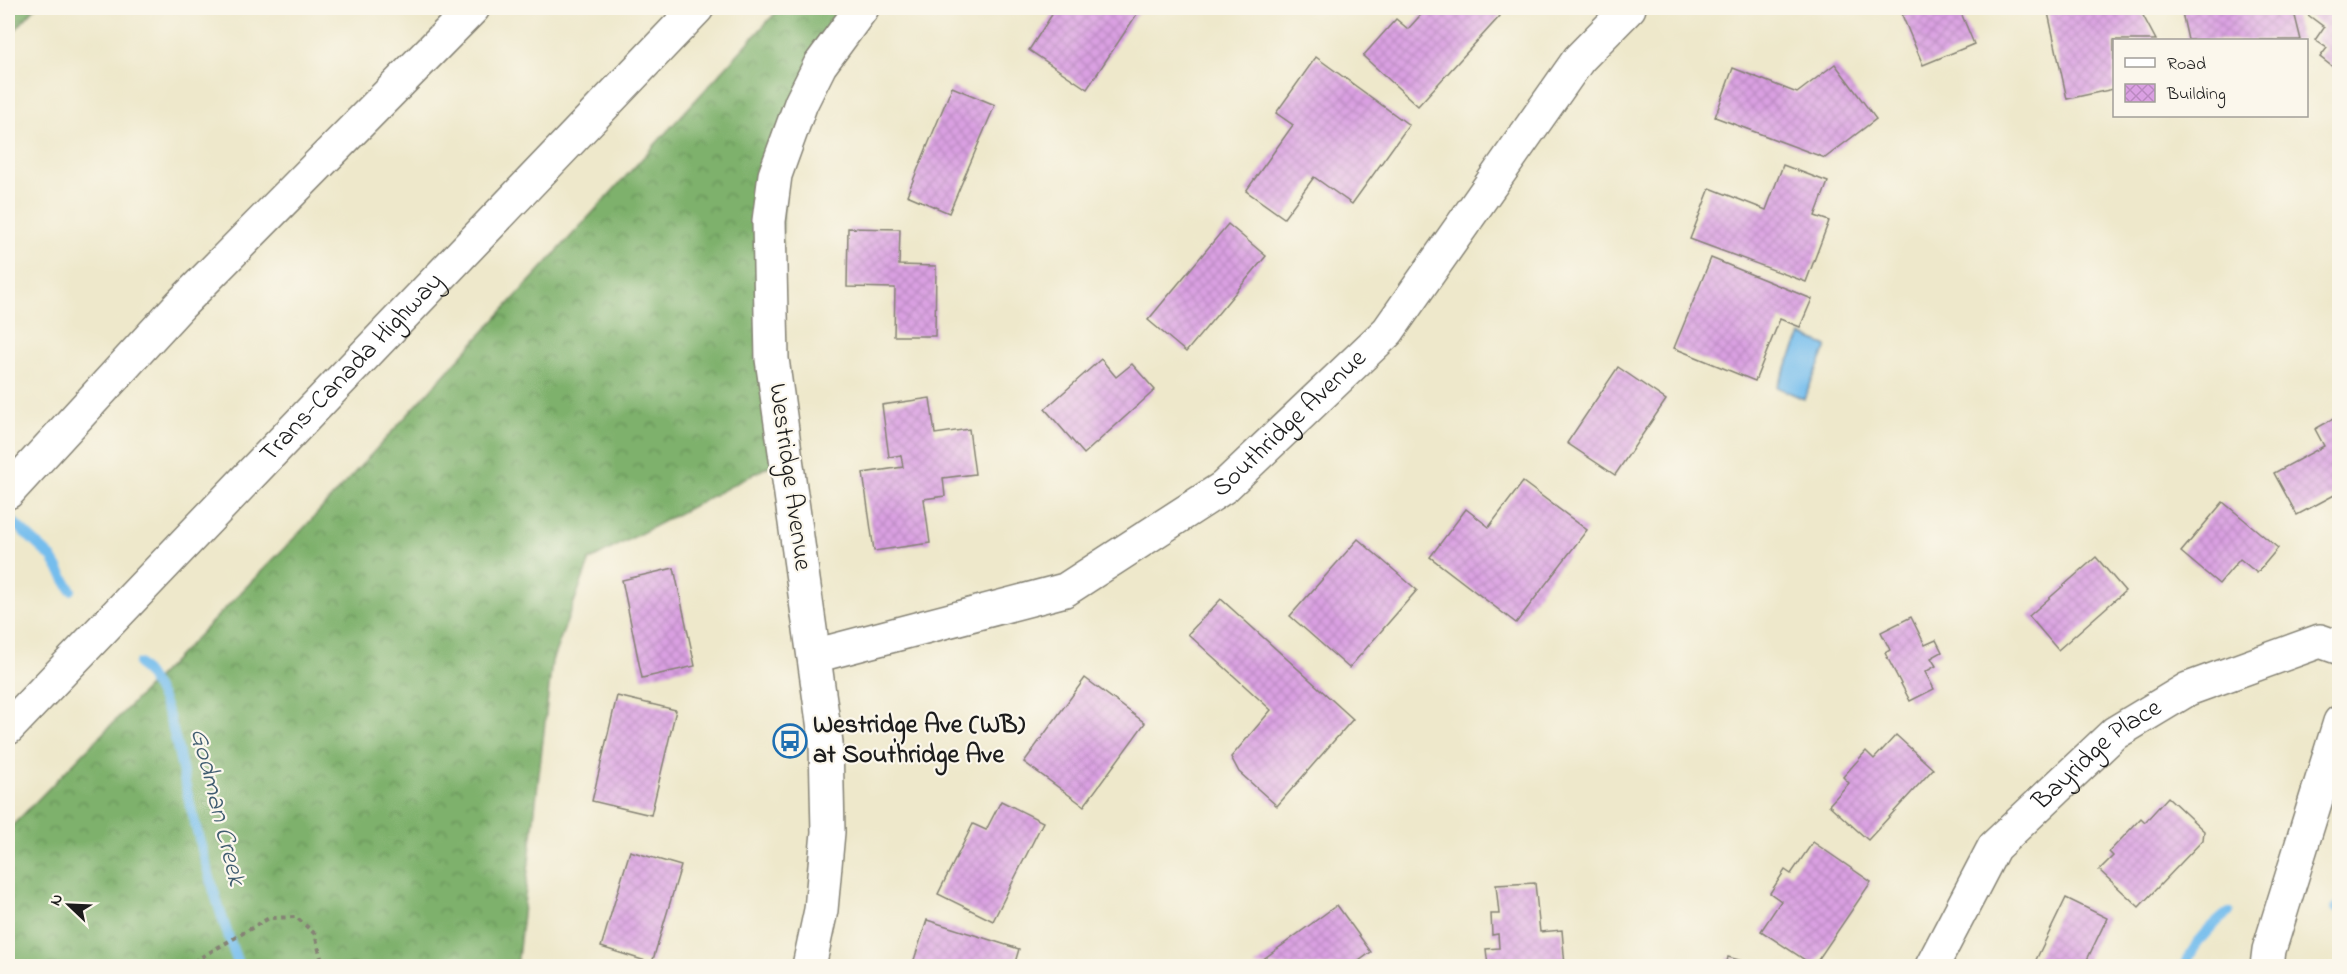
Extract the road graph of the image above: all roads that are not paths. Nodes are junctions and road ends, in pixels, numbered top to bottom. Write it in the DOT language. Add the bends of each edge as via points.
graph roads {
  1 [pos="473,8"];
  2 [pos="697,8"];
  3 [pos="862,8"];
  4 [pos="1629,8"];
  5 [pos="8,492"];
  6 [pos="2340,648"];
  7 [pos="814,656"];
  8 [pos="2340,722"];
  9 [pos="8,728"];
  10 [pos="809,966"];
  11 [pos="1932,966"];
  12 [pos="2267,966"];
  1 -- 5 [label="main road" via="180,305"];
  2 -- 9 [label="main road, Trans-Canada Highway"];
  3 -- 7 [label="main road, Westridge Avenue" via="820,65 801,102 775,175 769,221 772,358"];
  4 -- 7 [label="main road, Southridge Avenue" via="1579,59 1388,331 1224,487 1065,591"];
  6 -- 11 [label="main road, Bayridge Place" via="2320,641 2188,689 2115,733 1994,847"];
  7 -- 10 [label="main road, Westridge Avenue" via="826,743 828,832 821,910"];
  8 -- 12 [label="main road"];
}
